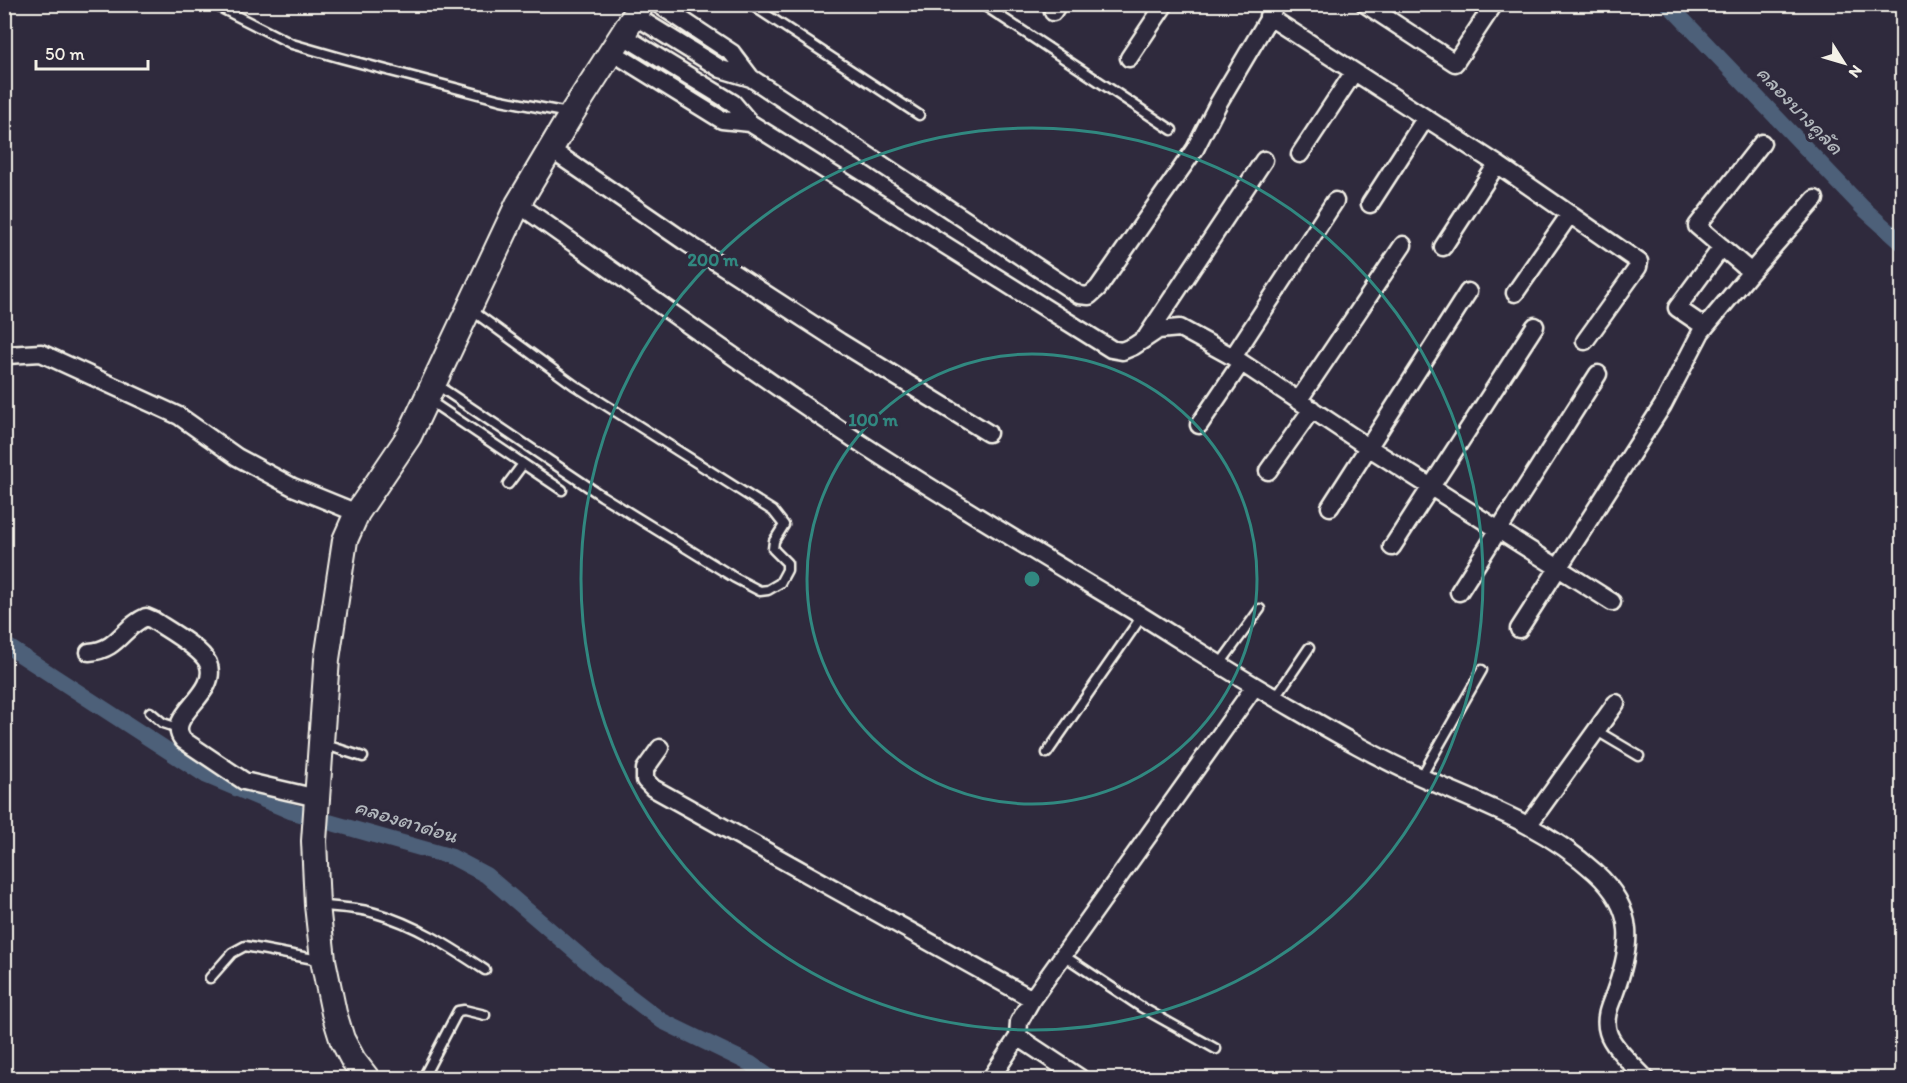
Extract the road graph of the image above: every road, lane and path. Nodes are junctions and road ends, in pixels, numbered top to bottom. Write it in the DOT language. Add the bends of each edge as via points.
graph roads {
  1 [pos="213,4"];
  2 [pos="658,4"];
  3 [pos="750,4"];
  4 [pos="982,4"];
  5 [pos="1165,4"];
  6 [pos="1365,4"];
  7 [pos="1494,4"];
  8 [pos="1273,10"];
  9 [pos="1389,11"];
  10 [pos="628,27"];
  11 [pos="1129,58"];
  12 [pos="1354,72"];
  13 [pos="751,78"];
  14 [pos="572,113"];
  15 [pos="919,114"];
  16 [pos="1425,118"];
  17 [pos="1172,130"];
  18 [pos="1762,143"];
  19 [pos="550,149"];
  20 [pos="1300,154"];
  21 [pos="1264,160"];
  22 [pos="1497,164"];
  23 [pos="1815,199"];
  24 [pos="1335,201"];
  25 [pos="518,204"];
  26 [pos="1370,204"];
  27 [pos="1570,213"];
  28 [pos="1403,245"];
  29 [pos="1443,247"];
  30 [pos="1722,247"];
  31 [pos="1751,272"];
  32 [pos="1468,292"];
  33 [pos="1515,293"];
  34 [pos="469,309"];
  35 [pos="1535,326"];
  36 [pos="1705,327"];
  37 [pos="1146,337"];
  38 [pos="1585,341"];
  39 [pos="4,357"];
  40 [pos="1237,360"];
  41 [pos="1598,374"];
  42 [pos="430,391"];
  43 [pos="1305,405"];
  44 [pos="1199,425"];
  45 [pos="988,433"];
  46 [pos="1368,447"];
  47 [pos="523,464"];
  48 [pos="1268,471"];
  49 [pos="508,484"];
  50 [pos="1430,487"];
  51 [pos="562,490"];
  52 [pos="1330,507"];
  53 [pos="357,513"];
  54 [pos="1498,530"];
  55 [pos="1392,547"];
  56 [pos="1558,568"];
  57 [pos="1459,592"];
  58 [pos="1612,602"];
  59 [pos="1260,609"];
  60 [pos="1142,616"];
  61 [pos="1519,630"];
  62 [pos="1309,648"];
  63 [pos="89,652"];
  64 [pos="1220,664"];
  65 [pos="1482,670"];
  66 [pos="1255,686"];
  67 [pos="1275,698"];
  68 [pos="1616,703"];
  69 [pos="150,712"];
  70 [pos="178,728"];
  71 [pos="1597,731"];
  72 [pos="320,743"];
  73 [pos="660,748"];
  74 [pos="1047,753"];
  75 [pos="1639,756"];
  76 [pos="363,757"];
  77 [pos="1421,777"];
  78 [pos="316,803"];
  79 [pos="1529,824"];
  80 [pos="317,905"];
  81 [pos="1063,956"];
  82 [pos="323,960"];
  83 [pos="486,970"];
  84 [pos="210,978"];
  85 [pos="1032,999"];
  86 [pos="485,1015"];
  87 [pos="1018,1036"];
  88 [pos="1216,1049"];
  89 [pos="367,1078"];
  90 [pos="423,1078"];
  91 [pos="991,1078"];
  92 [pos="1080,1078"];
  93 [pos="1645,1078"];
  1 -- 14 [label="lane" via="292,44 501,100"];
  2 -- 13 [label="street" via="732,53"];
  3 -- 15 [label="lane"];
  4 -- 17 [label="lane"];
  5 -- 11 [label="street"];
  6 -- 9 [label="street"];
  7 -- 9 [label="street" via="1455,63"];
  8 -- 12 [label="street"];
  8 -- 13 [label="street" via="1195,149 1089,296 1079,295"];
  10 -- 13 [label="street" via="721,69"];
  10 -- 14 [label="street"];
  10 -- 37 [label="street" via="733,103 750,123 1110,349 1122,351"];
  12 -- 16 [label="street"];
  12 -- 20 [label="street"];
  14 -- 19 [label="street"];
  16 -- 22 [label="street"];
  16 -- 26 [label="street"];
  18 -- 30 [label="street" via="1697,226"];
  19 -- 25 [label="street"];
  19 -- 45 [label="street" via="684,241"];
  21 -- 37 [label="street"];
  22 -- 27 [label="street"];
  22 -- 29 [label="street"];
  23 -- 31 [label="street"];
  24 -- 40 [label="street"];
  25 -- 34 [label="street"];
  25 -- 60 [label="street" via="864,445"];
  27 -- 33 [label="street"];
  27 -- 38 [label="street" via="1639,262"];
  28 -- 43 [label="street"];
  30 -- 31 [label="street"];
  30 -- 36 [label="street" via="1677,308"];
  31 -- 36 [label="street"];
  32 -- 46 [label="street"];
  34 -- 42 [label="street"];
  34 -- 42 [label="lane" via="574,385 773,511 784,525 773,549 787,562 787,570 780,583 760,591"];
  35 -- 50 [label="street"];
  36 -- 56 [label="street" via="1663,405"];
  37 -- 40 [label="street" via="1158,330 1180,328"];
  39 -- 53 [label="street" via="41,353 179,416 237,457 294,487"];
  40 -- 43 [label="street"];
  40 -- 44 [label="street"];
  41 -- 54 [label="street"];
  42 -- 47 [label="lane"];
  42 -- 53 [label="street" via="408,436"];
  43 -- 46 [label="street"];
  43 -- 48 [label="street"];
  46 -- 50 [label="street"];
  46 -- 52 [label="street"];
  47 -- 49 [label="lane"];
  47 -- 51 [label="lane"];
  50 -- 54 [label="street"];
  50 -- 55 [label="street"];
  53 -- 72 [label="street" via="345,540 327,659"];
  54 -- 56 [label="street"];
  54 -- 57 [label="street"];
  56 -- 58 [label="street"];
  56 -- 61 [label="street"];
  59 -- 64 [label="lane"];
  60 -- 64 [label="street"];
  60 -- 74 [label="lane"];
  62 -- 67 [label="lane"];
  63 -- 70 [label="street" via="107,648 146,617 192,647 208,664 207,687"];
  64 -- 66 [label="street"];
  65 -- 77 [label="lane"];
  66 -- 67 [label="street"];
  66 -- 81 [label="street"];
  67 -- 77 [label="street"];
  68 -- 71 [label="street"];
  69 -- 70 [label="lane" via="163,723"];
  70 -- 78 [label="street" via="183,740 244,781"];
  71 -- 75 [label="lane"];
  71 -- 79 [label="street"];
  72 -- 76 [label="lane"];
  72 -- 78 [label="street"];
  73 -- 85 [label="street" via="645,769 645,780 653,788"];
  77 -- 79 [label="street"];
  78 -- 80 [label="street"];
  79 -- 93 [label="street" via="1580,860 1617,896 1626,918 1628,942 1606,1028 1611,1040"];
  80 -- 82 [label="street"];
  80 -- 83 [label="lane" via="377,913 432,938"];
  81 -- 85 [label="street"];
  81 -- 88 [label="lane" via="1141,1007"];
  82 -- 84 [label="lane" via="245,946 232,953"];
  82 -- 89 [label="street" via="342,1039"];
  85 -- 87 [label="street" via="1019,1022"];
  86 -- 90 [label="lane" via="458,1011"];
  87 -- 91 [label="street"];
  87 -- 92 [label="street"];
}
